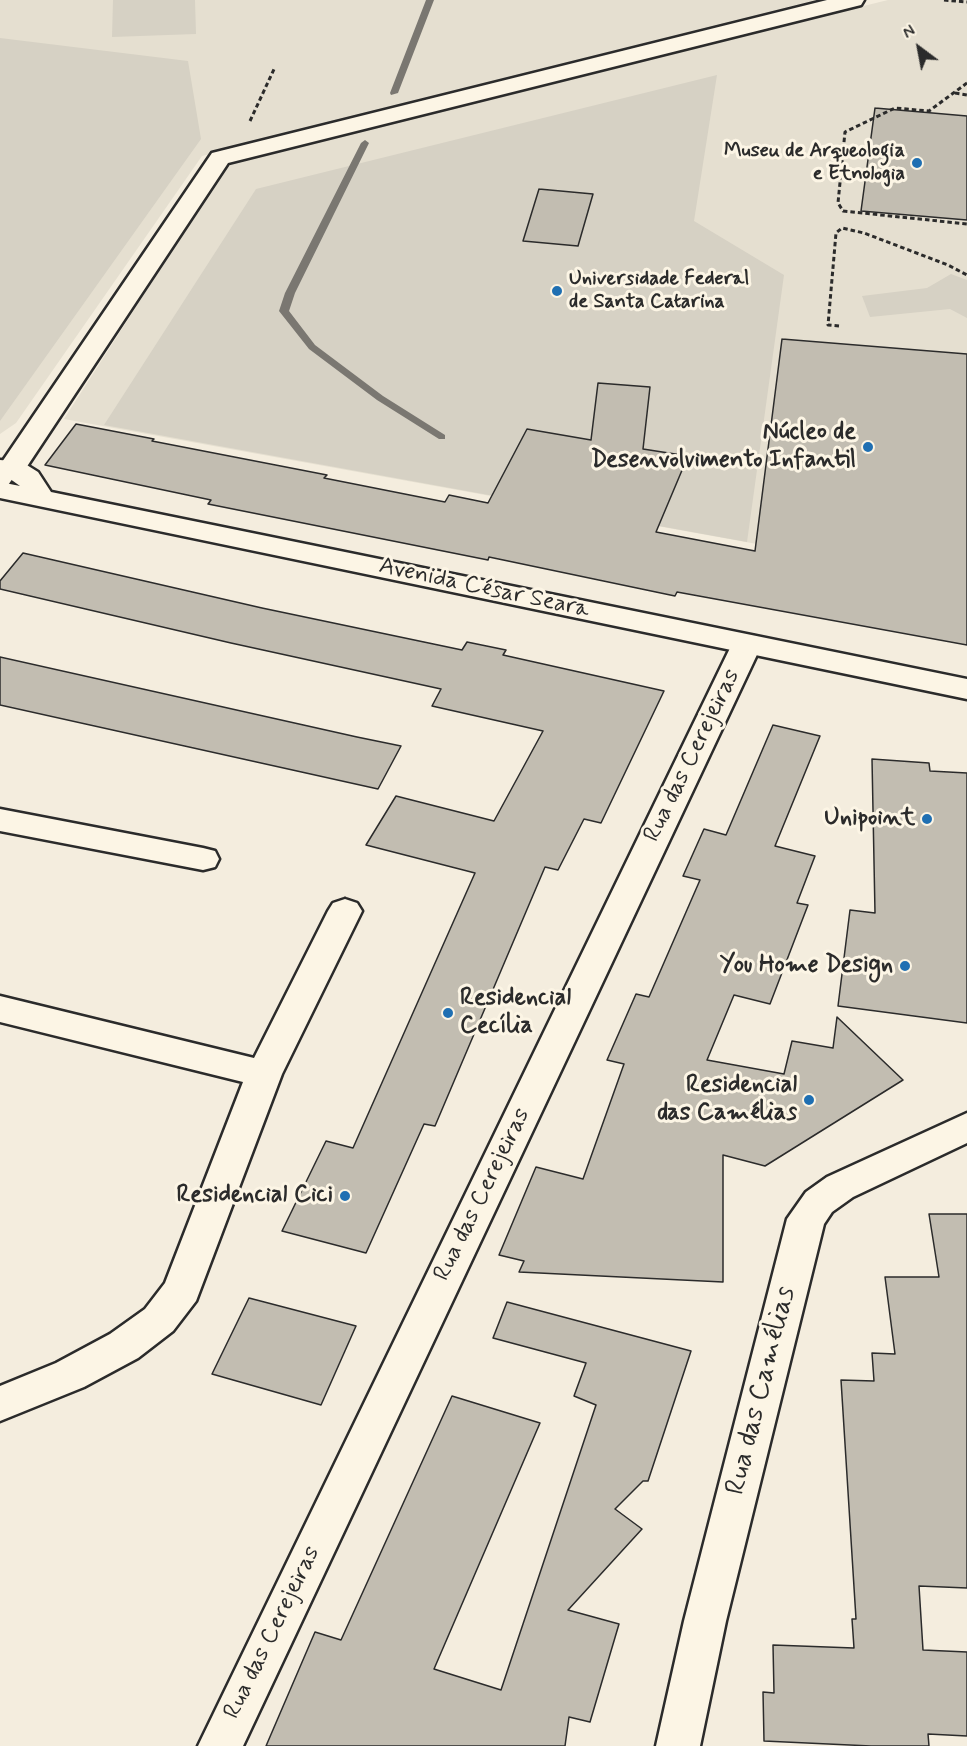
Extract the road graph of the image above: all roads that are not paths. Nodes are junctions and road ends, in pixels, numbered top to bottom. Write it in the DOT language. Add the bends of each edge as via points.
graph roads {
  1 [pos="853,0"];
  2 [pos="3,478"];
  3 [pos="40,499"];
  4 [pos="0,512"];
  5 [pos="747,644"];
  6 [pos="967,689"];
  7 [pos="0,820"];
  8 [pos="203,859"];
  9 [pos="345,911"];
  10 [pos="0,1009"];
  11 [pos="264,1074"];
  12 [pos="967,1127"];
  13 [pos="0,1404"];
  14 [pos="219,1746"];
  15 [pos="678,1746"];
  1 -- 2 [label="street" via="220,158"];
  2 -- 3 [label="street, Avenida César Seara"];
  3 -- 4 [label="street"];
  3 -- 5 [label="street, Avenida César Seara"];
  5 -- 6 [label="street, Avenida César Seara"];
  5 -- 14 [label="street, Rua das Cerejeiras"];
  7 -- 8 [label="street"];
  9 -- 11 [label="street"];
  10 -- 11 [label="street"];
  11 -- 13 [label="street" via="182,1290 159,1320 124,1346 70,1375"];
  12 -- 15 [label="street, Rua das Camélias" via="840,1187 819,1202 806,1219 705,1621"];
}
